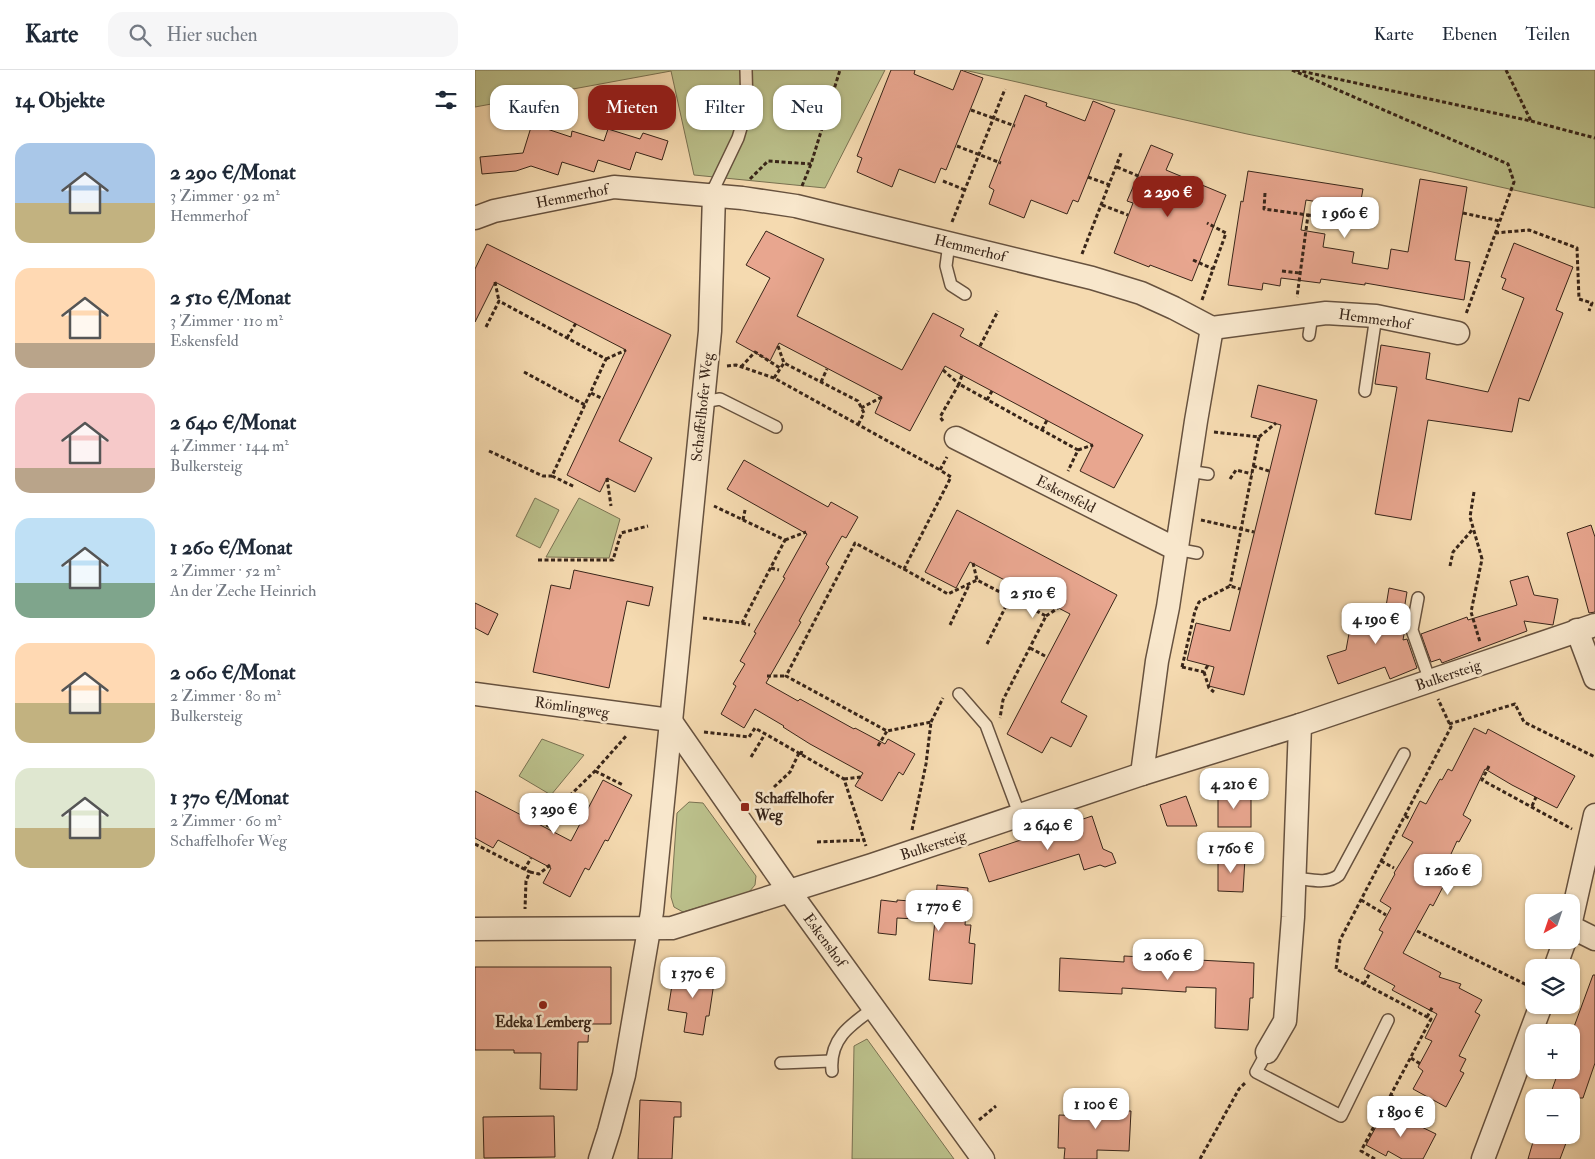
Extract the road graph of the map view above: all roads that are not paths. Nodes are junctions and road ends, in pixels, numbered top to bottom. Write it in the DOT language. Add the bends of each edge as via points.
graph roads {
  1 [pos="746,70"];
  2 [pos="714,194"];
  3 [pos="475,218"];
  4 [pos="947,242"];
  5 [pos="965,294"];
  6 [pos="1376,316"];
  7 [pos="1204,324"];
  8 [pos="1458,333"];
  9 [pos="1365,390"];
  10 [pos="703,402"];
  11 [pos="776,427"];
  12 [pos="956,438"];
  13 [pos="1187,551"];
  14 [pos="1418,598"];
  15 [pos="1586,628"];
  16 [pos="1595,678"];
  17 [pos="1430,680"];
  18 [pos="475,694"];
  19 [pos="959,694"];
  20 [pos="674,725"];
  21 [pos="1300,725"];
  22 [pos="1404,754"];
  23 [pos="1141,774"];
  24 [pos="1595,815"];
  25 [pos="1020,816"];
  26 [pos="1295,878"];
  27 [pos="789,891"];
  28 [pos="1577,894"];
  29 [pos="650,928"];
  30 [pos="475,929"];
  31 [pos="1580,932"];
  32 [pos="1595,939"];
  33 [pos="874,1008"];
  34 [pos="1538,1014"];
  35 [pos="1388,1020"];
  36 [pos="1267,1052"];
  37 [pos="781,1063"];
  38 [pos="599,1159"];
  39 [pos="983,1159"];
  40 [pos="1484,1159"];
  1 -- 2 [label="lane, Schaffelhofer Weg" via="747,108"];
  2 -- 3 [label="street, Hemmerhof" via="613,187 493,211"];
  2 -- 4 [label="street, Hemmerhof" via="796,206"];
  2 -- 10 [label="street, Schaffelhofer Weg" via="710,331"];
  4 -- 5 [label="lane" via="946,266 951,285"];
  4 -- 7 [label="street, Hemmerhof" via="1075,273 1141,293"];
  6 -- 7 [label="street, Hemmerhof" via="1325,313 1305,323"];
  6 -- 8 [label="street, Hemmerhof"];
  6 -- 9 [label="lane"];
  7 -- 13 [label="street" via="1194,430 1198,472 1181,515"];
  10 -- 11 [label="lane" via="721,400"];
  10 -- 20 [label="street, Schaffelhofer Weg"];
  12 -- 13 [label="street, Eskensfeld"];
  13 -- 23 [label="street" via="1157,661"];
  14 -- 17 [label="lane" via="1412,630"];
  15 -- 16 [label="street"];
  15 -- 17 [label="street, Bulkersteig"];
  17 -- 21 [label="street, Bulkersteig"];
  18 -- 20 [label="street, Römlingweg" via="641,716"];
  19 -- 25 [label="lane" via="986,725"];
  20 -- 27 [label="street, Eskenshof"];
  20 -- 29 [label="street, Schaffelhofer Weg"];
  21 -- 23 [label="street, Bulkersteig"];
  21 -- 26 [label="street"];
  22 -- 26 [label="lane" via="1339,875 1326,881"];
  23 -- 25 [label="street, Bulkersteig"];
  24 -- 28 [label="street"];
  25 -- 27 [label="street, Bulkersteig"];
  26 -- 36 [label="street" via="1285,1021"];
  27 -- 29 [label="street, Bulkersteig" via="672,928"];
  27 -- 33 [label="street, Eskenshof"];
  29 -- 30 [label="street"];
  29 -- 38 [label="street, Schaffelhofer Weg" via="624,1075"];
  31 -- 32 [label="street"];
  33 -- 37 [label="lane" via="851,1025 835,1043 831,1066"];
  33 -- 39 [label="street, Eskenshof"];
  34 -- 40 [label="street"];
  35 -- 36 [label="lane" via="1341,1116 1256,1072"];
}
